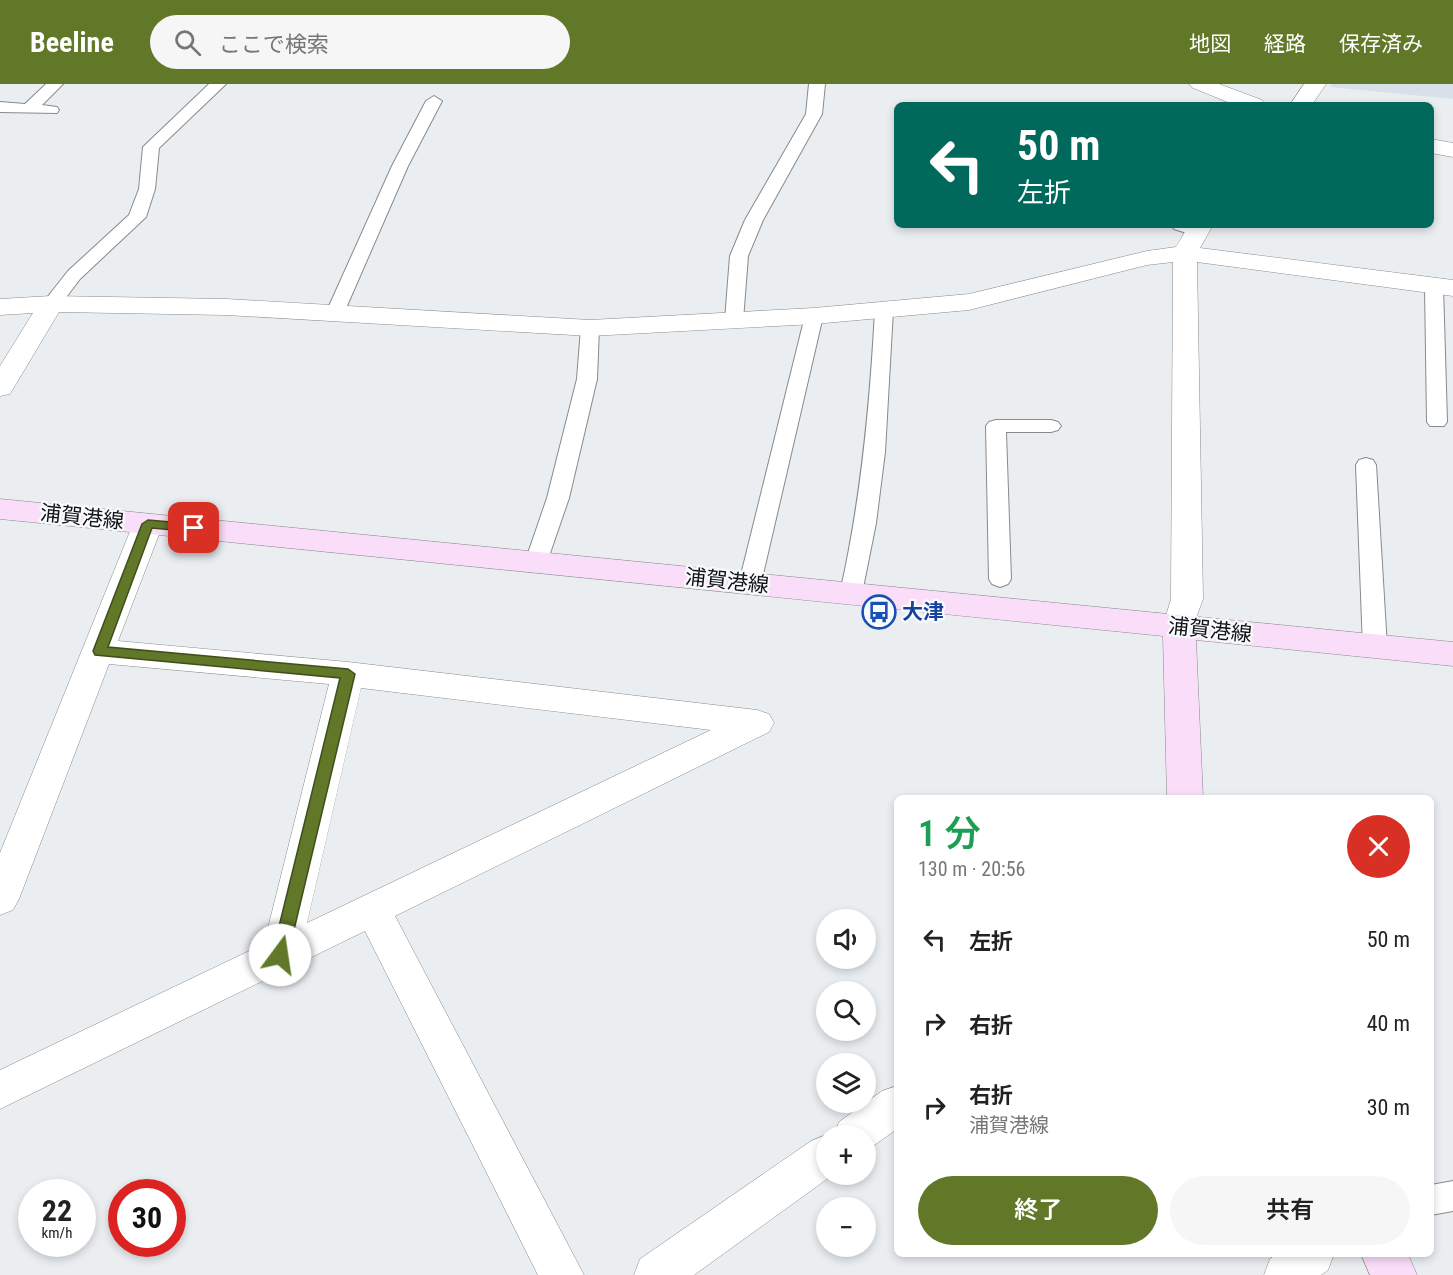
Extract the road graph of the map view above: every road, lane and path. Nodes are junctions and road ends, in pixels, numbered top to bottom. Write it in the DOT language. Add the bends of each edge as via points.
graph roads {
  1 [pos="55,84"];
  2 [pos="218,84"];
  3 [pos="817,84"];
  4 [pos="1200,84"];
  5 [pos="1315,84"];
  6 [pos="434,101"];
  7 [pos="1246,102"];
  8 [pos="1303,102"];
  9 [pos="28,109"];
  10 [pos="3,110"];
  11 [pos="51,110"];
  12 [pos="1434,147"];
  13 [pos="1453,150"];
  14 [pos="1190,233"];
  15 [pos="1444,287"];
  16 [pos="51,304"];
  17 [pos="0,307"];
  18 [pos="884,310"];
  19 [pos="334,315"];
  20 [pos="814,316"];
  21 [pos="734,320"];
  22 [pos="590,328"];
  23 [pos="0,388"];
  24 [pos="1437,422"];
  25 [pos="1051,426"];
  26 [pos="1366,465"];
  27 [pos="0,509"];
  28 [pos="148,524"];
  29 [pos="536,562"];
  30 [pos="1000,579"];
  31 [pos="750,583"];
  32 [pos="851,593"];
  33 [pos="1179,626"];
  34 [pos="1375,647"];
  35 [pos="100,651"];
  36 [pos="1453,654"];
  37 [pos="348,674"];
  38 [pos="1185,795"];
  39 [pos="0,899"];
  40 [pos="372,910"];
  41 [pos="280,955"];
  42 [pos="0,1090"];
  43 [pos="894,1107"];
  44 [pos="869,1125"];
  45 [pos="816,1162"];
  46 [pos="1453,1196"];
  47 [pos="1434,1199"];
  48 [pos="1308,1257"];
  49 [pos="1385,1257"];
  50 [pos="562,1275"];
  51 [pos="656,1275"];
  52 [pos="1286,1275"];
  53 [pos="1395,1275"];
  1 -- 9 [label="lane"];
  2 -- 16 [label="lane" via="151,147 147,189 137,217 75,275"];
  3 -- 21 [label="lane" via="814,114 754,220 739,256"];
  4 -- 7 [label="street"];
  5 -- 8 [label="street"];
  6 -- 19 [label="lane" via="400,166"];
  9 -- 10 [label="lane"];
  9 -- 11 [label="lane"];
  12 -- 13 [label="street"];
  14 -- 15 [label="street"];
  14 -- 18 [label="street" via="1147,258 969,302"];
  14 -- 33 [label="street" via="1187,599"];
  15 -- 24 [label="lane"];
  16 -- 17 [label="street"];
  16 -- 19 [label="street" via="226,307"];
  16 -- 23 [label="street"];
  18 -- 20 [label="street"];
  18 -- 32 [label="lane" via="879,426 859,564"];
  19 -- 22 [label="street"];
  20 -- 21 [label="street"];
  20 -- 31 [label="lane"];
  21 -- 22 [label="street"];
  22 -- 29 [label="lane" via="587,379 558,498"];
  25 -- 30 [label="lane" via="996,426"];
  26 -- 34 [label="lane"];
  27 -- 28 [label="main road, 浦賀港線"];
  28 -- 29 [label="main road, 浦賀港線"];
  28 -- 35 [label="street"];
  29 -- 31 [label="main road, 浦賀港線"];
  31 -- 32 [label="main road, 浦賀港線"];
  32 -- 33 [label="main road, 浦賀港線"];
  33 -- 34 [label="main road, 浦賀港線"];
  33 -- 38 [label="main road"];
  34 -- 36 [label="main road, 浦賀港線"];
  35 -- 37 [label="street"];
  35 -- 39 [label="street"];
  37 -- 40 [label="street" via="756,723"];
  37 -- 41 [label="street"];
  40 -- 41 [label="street"];
  40 -- 50 [label="street"];
  41 -- 42 [label="street"];
  43 -- 44 [label="street"];
  45 -- 51 [label="street"];
  46 -- 47 [label="lane"];
  48 -- 52 [label="street"];
  49 -- 53 [label="main road"];
}
